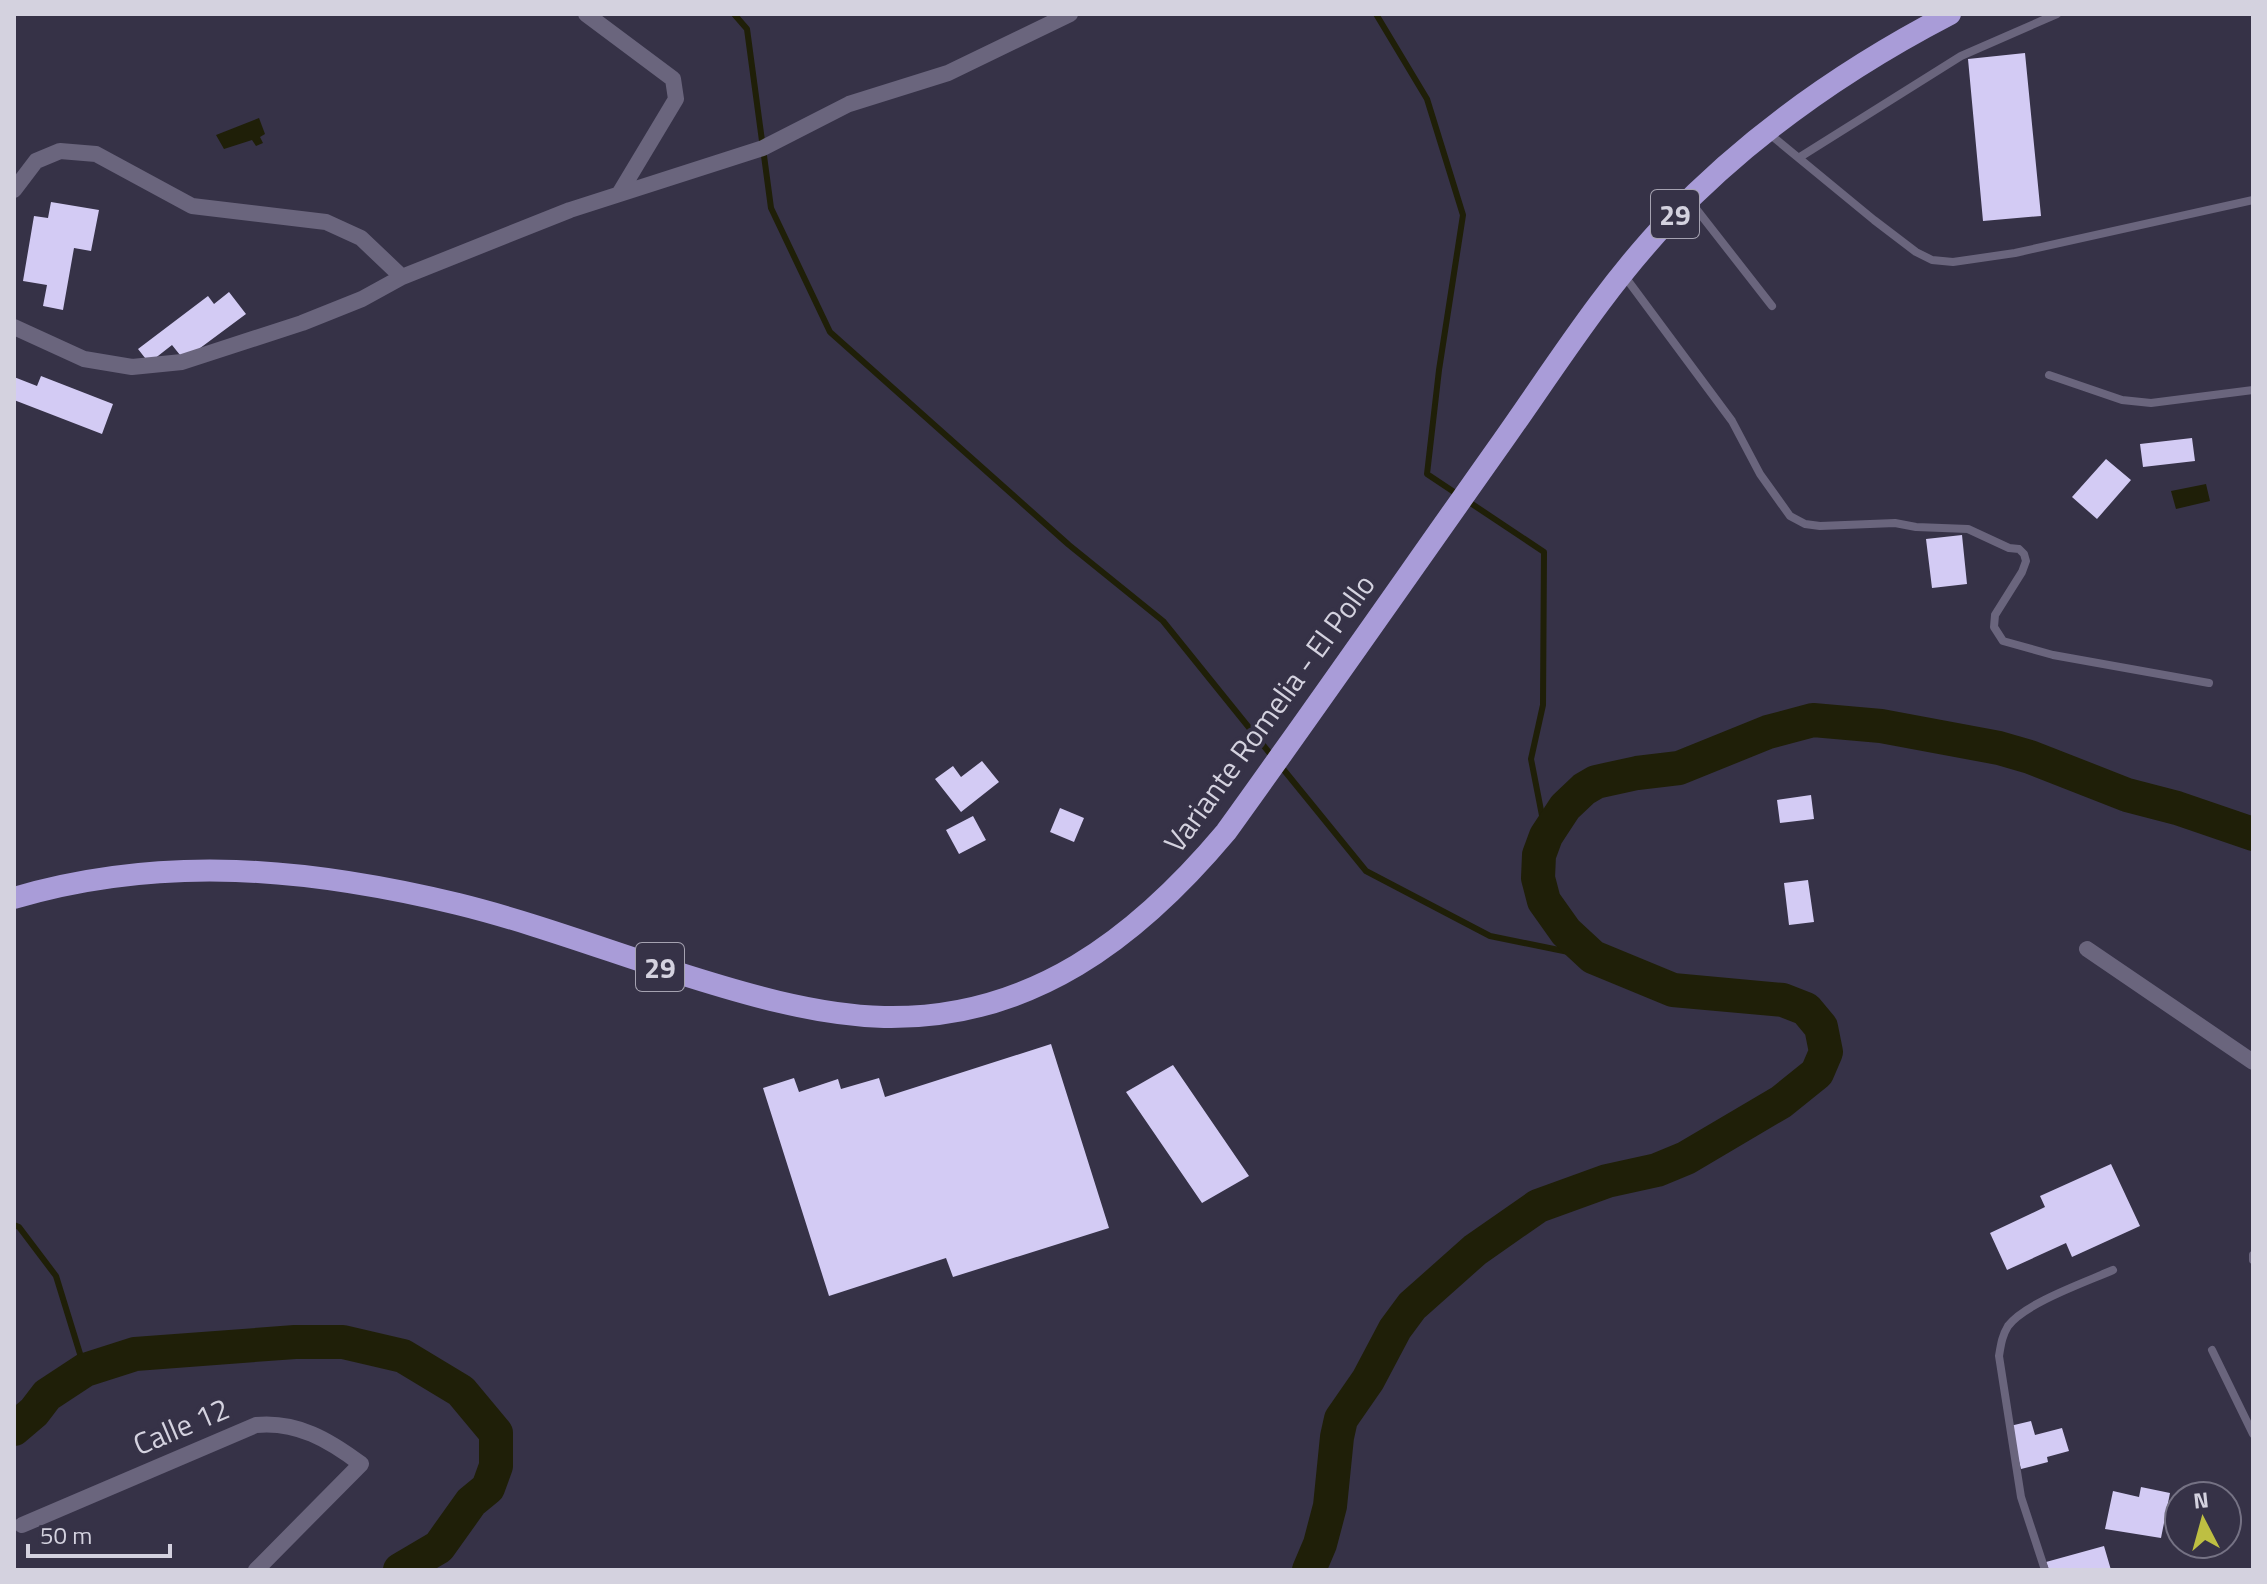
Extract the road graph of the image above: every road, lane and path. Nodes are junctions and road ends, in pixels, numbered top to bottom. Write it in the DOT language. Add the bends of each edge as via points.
graph roads {
  1 [pos="586,14"];
  2 [pos="1070,14"];
  3 [pos="1950,14"];
  4 [pos="2057,14"];
  5 [pos="1767,131"];
  6 [pos="1800,157"];
  7 [pos="14,190"];
  8 [pos="619,194"];
  9 [pos="1689,200"];
  10 [pos="2253,200"];
  11 [pos="1623,274"];
  12 [pos="402,277"];
  13 [pos="1772,306"];
  14 [pos="14,327"];
  15 [pos="2049,375"];
  16 [pos="2253,390"];
  17 [pos="2209,683"];
  18 [pos="14,898"];
  19 [pos="2087,949"];
  20 [pos="2253,1062"];
  21 [pos="2113,1270"];
  22 [pos="2212,1350"];
  23 [pos="2253,1434"];
  24 [pos="22,1525"];
  25 [pos="256,1570"];
  26 [pos="2045,1570"];
  1 -- 8 [label="street" via="673,79 676,99"];
  2 -- 8 [label="street" via="948,73 849,104 763,148"];
  3 -- 5 [label="highway, Variante Romelia - El Pollo / 29" via="1826,86"];
  4 -- 6 [label="lane" via="1961,56"];
  5 -- 6 [label="lane"];
  5 -- 9 [label="highway, Variante Romelia - El Pollo / 29"];
  6 -- 10 [label="lane" via="1916,252 1942,261 2015,253"];
  7 -- 12 [label="street" via="36,161 60,151 96,154 192,206 326,222 361,238"];
  8 -- 12 [label="street"];
  9 -- 11 [label="highway, Variante Romelia - El Pollo / 29"];
  9 -- 13 [label="lane"];
  11 -- 17 [label="lane" via="1732,421 1790,516 1820,526 1895,523 1968,529 2019,549 2026,561 1995,615 1994,627 2003,641"];
  11 -- 18 [label="highway, Variante Romelia - El Pollo / 29" via="1242,810 1193,871 1116,941 1080,966 1006,999 932,1014 884,1017 772,1000 459,904 279,871 167,872"];
  12 -- 14 [label="street" via="302,323 182,362 132,367 84,359"];
  15 -- 16 [label="lane" via="2122,400 2151,403"];
  19 -- 20 [label="street"];
  21 -- 26 [label="lane" via="2042,1301 2011,1323 2002,1338 1999,1356 2021,1497"];
  22 -- 23 [label="lane"];
  24 -- 25 [label="street, Calle 12" via="256,1425 273,1423 312,1433 361,1464"];
}
